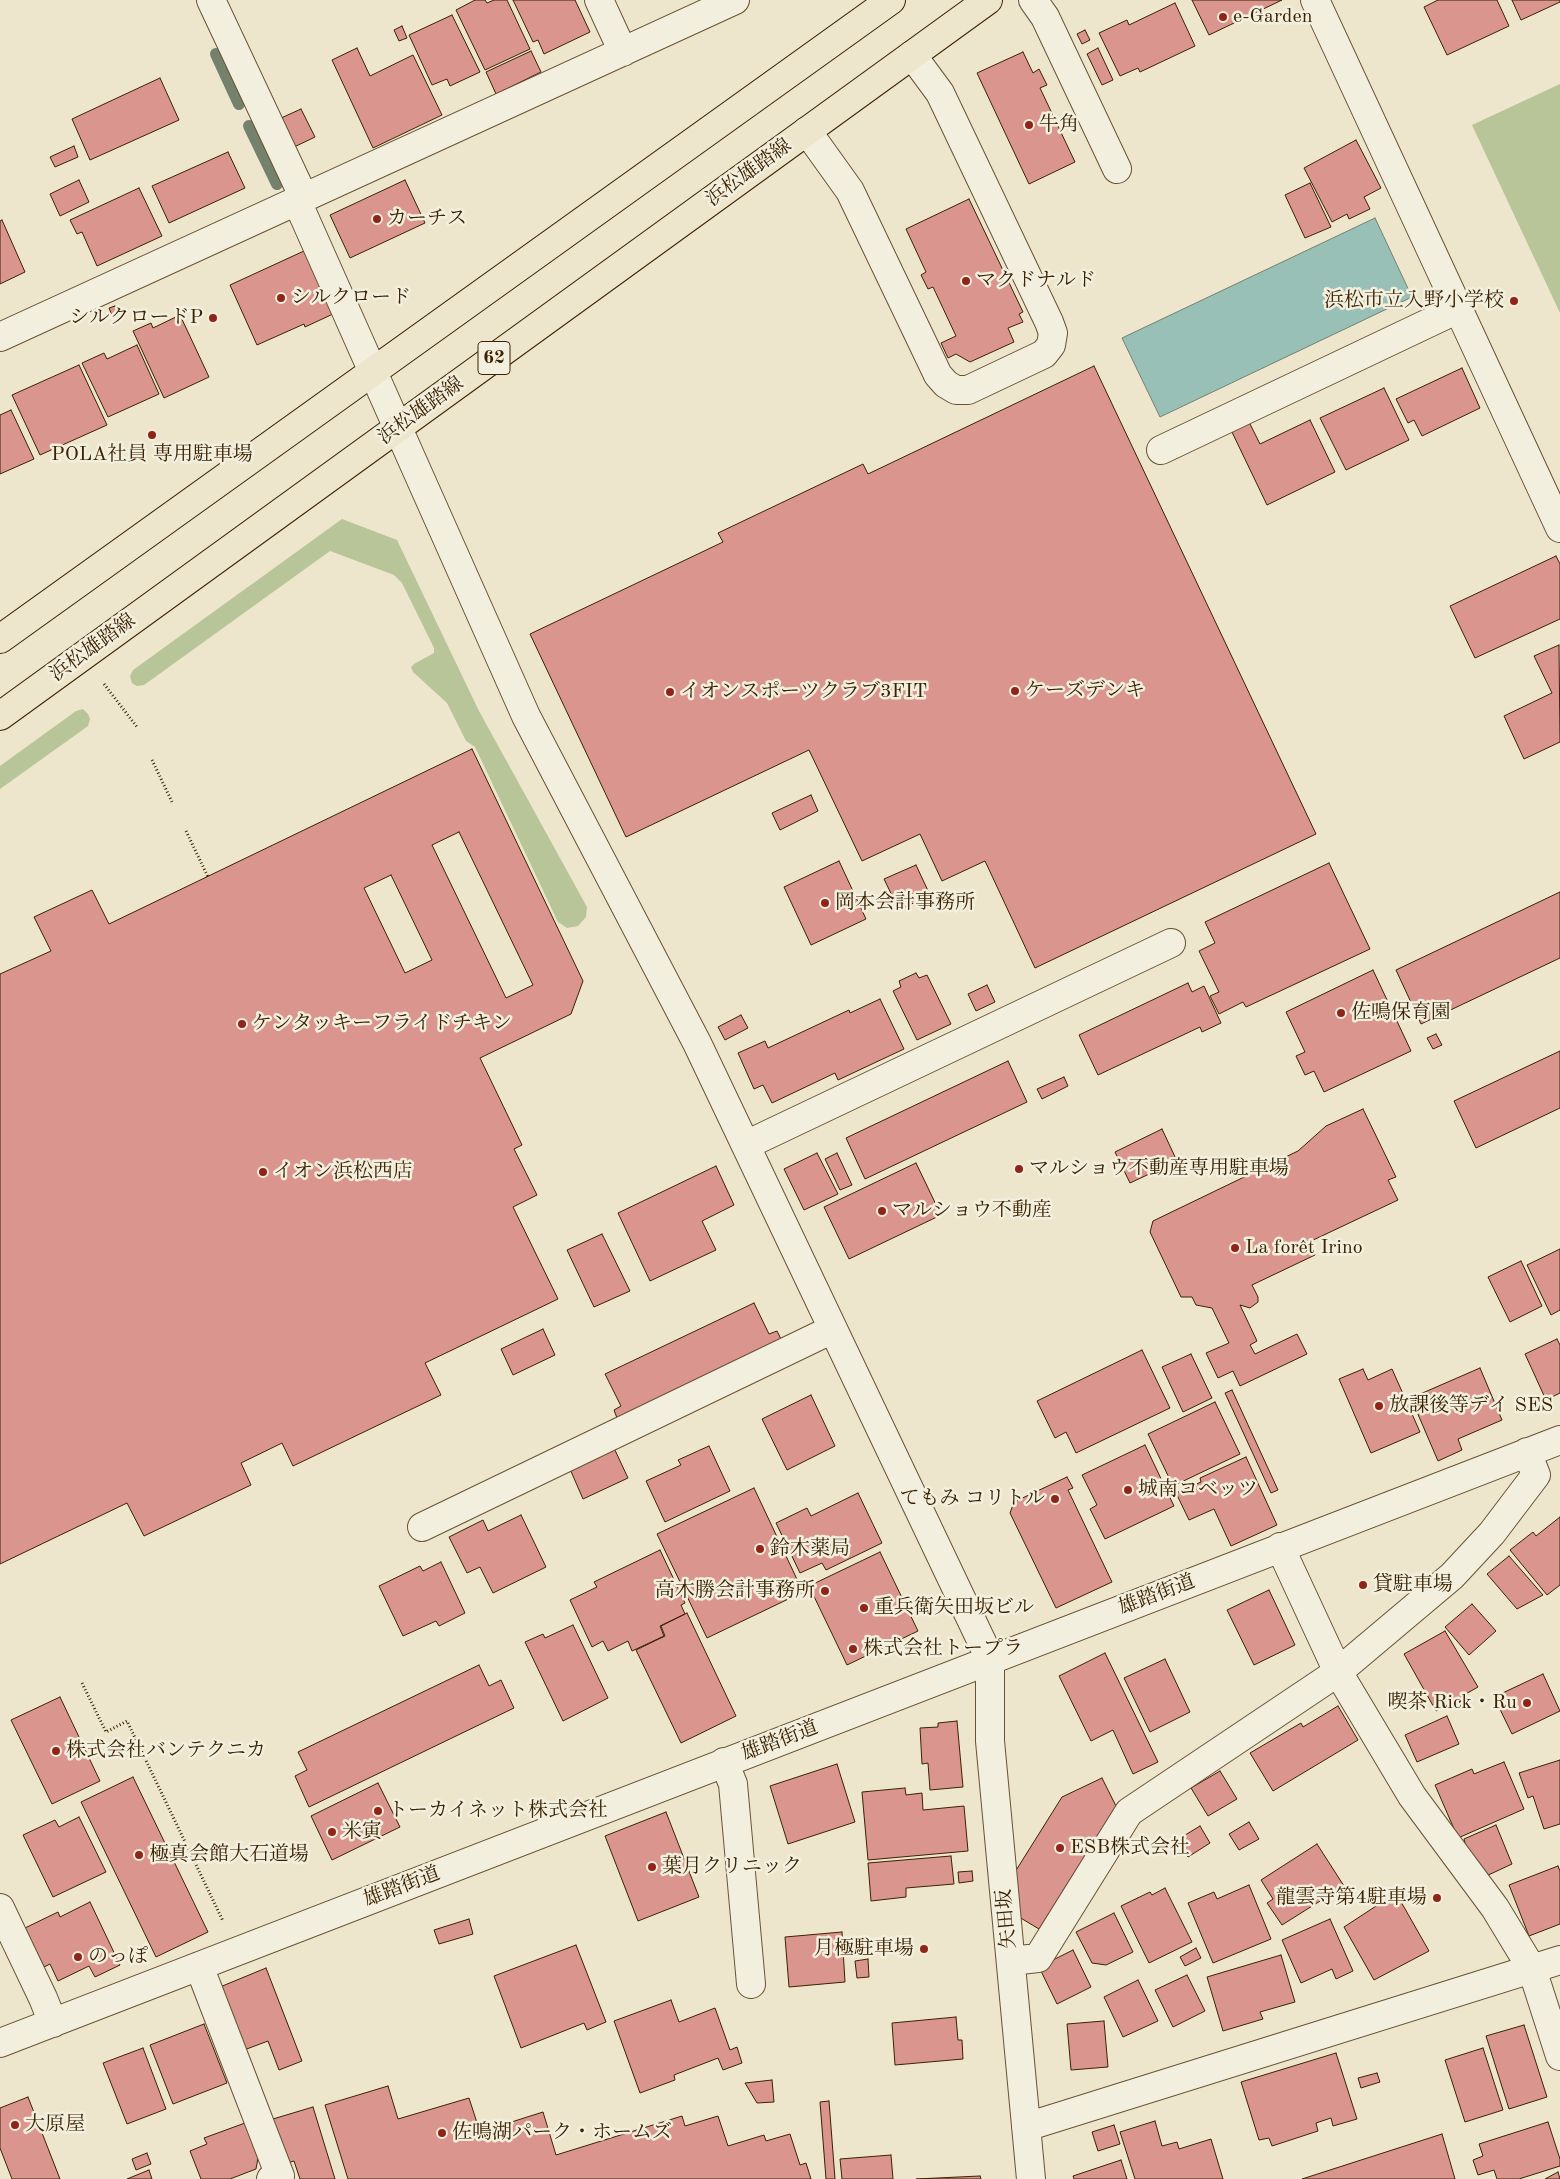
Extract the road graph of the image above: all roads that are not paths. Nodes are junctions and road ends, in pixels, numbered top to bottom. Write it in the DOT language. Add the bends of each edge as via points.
graph roads {
  1 [pos="211,0"];
  2 [pos="599,0"];
  3 [pos="735,0"];
  4 [pos="891,0"];
  5 [pos="988,0"];
  6 [pos="1033,0"];
  7 [pos="1315,0"];
  8 [pos="623,52"];
  9 [pos="912,55"];
  10 [pos="807,131"];
  11 [pos="1117,169"];
  12 [pos="300,200"];
  13 [pos="1458,310"];
  14 [pos="0,337"];
  15 [pos="372,371"];
  16 [pos="397,428"];
  17 [pos="1161,450"];
  18 [pos="1560,528"];
  19 [pos="0,639"];
  20 [pos="0,716"];
  21 [pos="1171,943"];
  22 [pos="746,1145"];
  23 [pos="833,1329"];
  24 [pos="1560,1440"];
  25 [pos="1527,1452"];
  26 [pos="422,1526"];
  27 [pos="1280,1547"];
  28 [pos="990,1658"];
  29 [pos="1338,1672"];
  30 [pos="724,1762"];
  31 [pos="0,1908"];
  32 [pos="1560,1960"];
  33 [pos="1010,1961"];
  34 [pos="199,1966"];
  35 [pos="1532,1969"];
  36 [pos="751,1984"];
  37 [pos="53,2023"];
  38 [pos="0,2043"];
  39 [pos="1560,2056"];
  40 [pos="1026,2127"];
  41 [pos="271,2179"];
  42 [pos="1031,2179"];
  1 -- 12 [label="street"];
  2 -- 8 [label="street"];
  3 -- 8 [label="street"];
  4 -- 15 [label="main road"];
  5 -- 9 [label="main road, 浜松雄踏線 / 62"];
  6 -- 11 [label="street" via="1045,17"];
  7 -- 13 [label="street"];
  8 -- 12 [label="street"];
  9 -- 10 [label="main road, 浜松雄踏線 / 62"];
  9 -- 10 [label="street" via="940,93 1053,333 1051,345 1044,354 968,390 956,390 946,384 930,359 850,191"];
  10 -- 16 [label="main road, 浜松雄踏線 / 62"];
  12 -- 14 [label="street"];
  12 -- 15 [label="street"];
  13 -- 17 [label="street"];
  13 -- 18 [label="street"];
  15 -- 16 [label="street"];
  15 -- 19 [label="main road"];
  16 -- 20 [label="main road, 浜松雄踏線 / 62"];
  16 -- 22 [label="street" via="526,716 662,974"];
  21 -- 22 [label="street"];
  22 -- 23 [label="street"];
  23 -- 26 [label="street"];
  23 -- 28 [label="street"];
  24 -- 25 [label="street, 雄踏街道"];
  25 -- 27 [label="street, 雄踏街道"];
  25 -- 29 [label="street" via="1536,1475 1492,1533 1452,1576"];
  27 -- 28 [label="street, 雄踏街道"];
  27 -- 29 [label="street"];
  28 -- 30 [label="street, 雄踏街道"];
  28 -- 33 [label="street, 矢田坂" via="990,1741"];
  29 -- 33 [label="street" via="1129,1812 1038,1958"];
  29 -- 35 [label="street" via="1412,1796 1495,1908"];
  30 -- 34 [label="street, 雄踏街道"];
  30 -- 36 [label="street" via="733,1784"];
  31 -- 37 [label="street"];
  32 -- 35 [label="street"];
  33 -- 40 [label="street, 矢田坂"];
  34 -- 37 [label="street, 雄踏街道"];
  34 -- 41 [label="street" via="280,2176"];
  35 -- 39 [label="street"];
  35 -- 40 [label="street"];
  37 -- 38 [label="street, 雄踏街道"];
  40 -- 42 [label="street, 矢田坂"];
}
